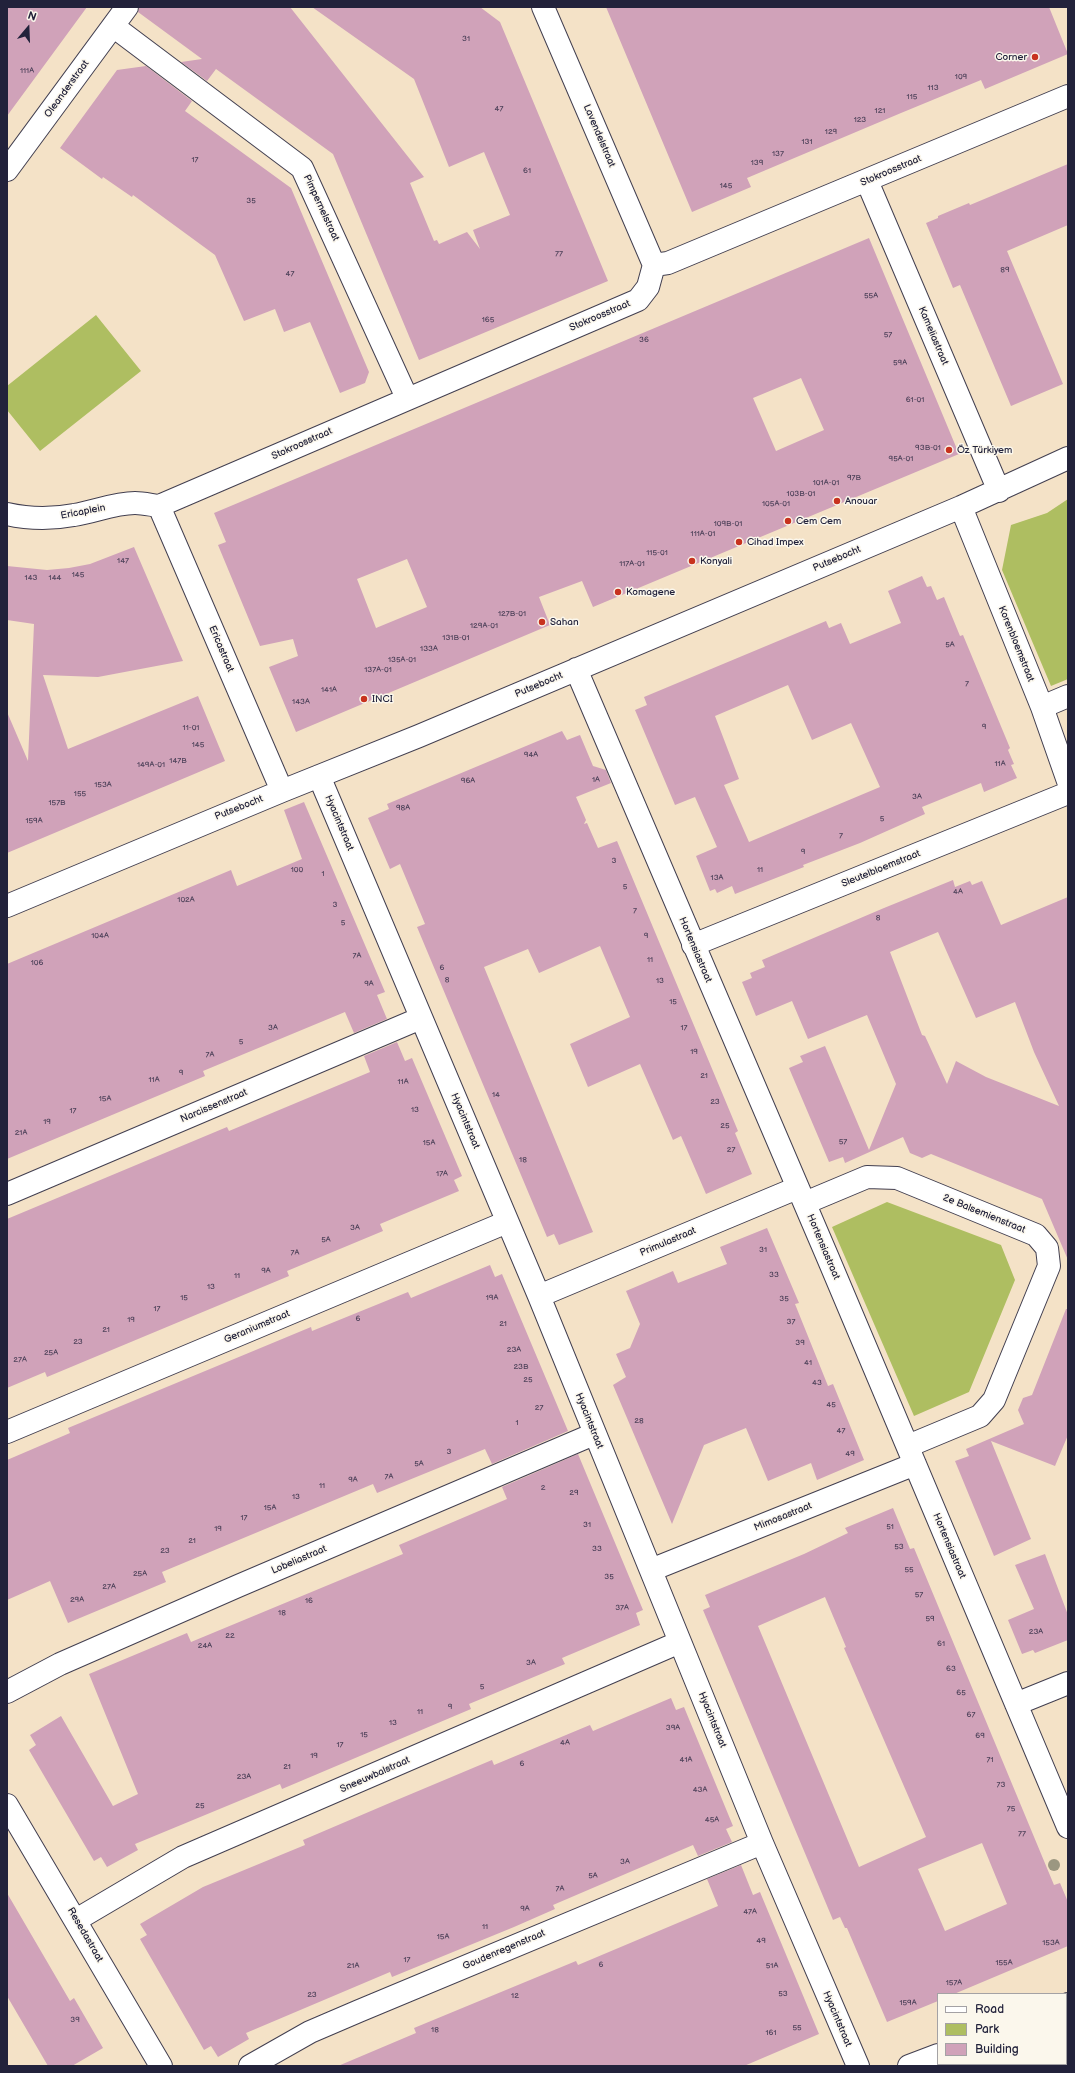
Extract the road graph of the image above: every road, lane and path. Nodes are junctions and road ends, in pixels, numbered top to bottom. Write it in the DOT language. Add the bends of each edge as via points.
graph roads {
  1 [pos="127,7"];
  2 [pos="543,7"];
  3 [pos="113,26"];
  4 [pos="1068,96"];
  5 [pos="7,170"];
  6 [pos="868,181"];
  7 [pos="654,265"];
  8 [pos="407,398"];
  9 [pos="1068,458"];
  10 [pos="999,491"];
  11 [pos="159,506"];
  12 [pos="961,507"];
  13 [pos="7,514"];
  14 [pos="576,669"];
  15 [pos="1068,696"];
  16 [pos="1042,707"];
  17 [pos="319,776"];
  18 [pos="1068,781"];
  19 [pos="282,791"];
  20 [pos="1068,793"];
  21 [pos="7,906"];
  22 [pos="693,945"];
  23 [pos="421,1018"];
  24 [pos="7,1194"];
  25 [pos="801,1196"];
  26 [pos="508,1222"];
  27 [pos="539,1296"];
  28 [pos="7,1432"];
  29 [pos="594,1434"];
  30 [pos="911,1455"];
  31 [pos="651,1570"];
  32 [pos="680,1642"];
  33 [pos="1068,1683"];
  34 [pos="7,1692"];
  35 [pos="1016,1704"];
  36 [pos="7,1805"];
  37 [pos="1068,1827"];
  38 [pos="762,1843"];
  39 [pos="76,1920"];
  40 [pos="937,2055"];
  41 [pos="158,2065"];
  42 [pos="250,2066"];
  43 [pos="858,2066"];
  44 [pos="909,2066"];
  1 -- 3 [label="street, Oleanderstraat"];
  2 -- 7 [label="street, Lavendelstraat"];
  3 -- 5 [label="street, Oleanderstraat"];
  3 -- 8 [label="street, Pimpernelstraat" via="302,168"];
  4 -- 6 [label="street, Stokroosstraat"];
  6 -- 7 [label="street, Stokroosstraat" via="668,263"];
  6 -- 10 [label="street, Kameliastraat"];
  7 -- 8 [label="street, Stokroosstraat" via="648,287 638,300"];
  8 -- 11 [label="street, Stokroosstraat"];
  9 -- 10 [label="street, Putsebocht"];
  10 -- 12 [label="street, Putsebocht"];
  11 -- 13 [label="street, Ericaplein" via="135,503 47,518"];
  11 -- 19 [label="street, Ericastraat"];
  12 -- 14 [label="street, Putsebocht"];
  12 -- 16 [label="street, Korenbloemstraat"];
  14 -- 17 [label="street, Putsebocht"];
  14 -- 22 [label="street, Hortensiastraat"];
  15 -- 16 [label="street"];
  16 -- 18 [label="street, Korenbloemstraat"];
  17 -- 19 [label="street, Putsebocht"];
  17 -- 23 [label="street, Hyacintstraat"];
  19 -- 21 [label="street, Putsebocht"];
  20 -- 22 [label="street, Sleutelbloemstraat"];
  22 -- 25 [label="street, Hortensiastraat"];
  23 -- 24 [label="street, Narcissenstraat"];
  23 -- 26 [label="street, Hyacintstraat"];
  25 -- 27 [label="street, Primulastraat"];
  25 -- 30 [label="street, Hortensiastraat"];
  25 -- 30 [label="street, 2e Balsemienstraat" via="867,1177 898,1178 1036,1235 1047,1248 1049,1266 994,1400 980,1416"];
  26 -- 27 [label="street, Hyacintstraat"];
  26 -- 28 [label="street, Geraniumstraat"];
  27 -- 29 [label="street, Hyacintstraat"];
  29 -- 31 [label="street, Hyacintstraat"];
  29 -- 34 [label="street, Lobeliastraat" via="60,1664"];
  30 -- 31 [label="street, Mimosastraat"];
  30 -- 35 [label="street, Hortensiastraat"];
  31 -- 32 [label="street, Hyacintstraat"];
  32 -- 38 [label="street, Hyacintstraat"];
  32 -- 39 [label="street, Sneeuwbalstraat" via="183,1857"];
  33 -- 35 [label="street"];
  35 -- 37 [label="street, Hortensiastraat"];
  36 -- 39 [label="street, Resedastraat"];
  38 -- 42 [label="street, Goudenregenstraat" via="310,2032"];
  38 -- 43 [label="street, Hyacintstraat"];
  39 -- 41 [label="street, Resedastraat"];
  40 -- 44 [label="street"];
}
